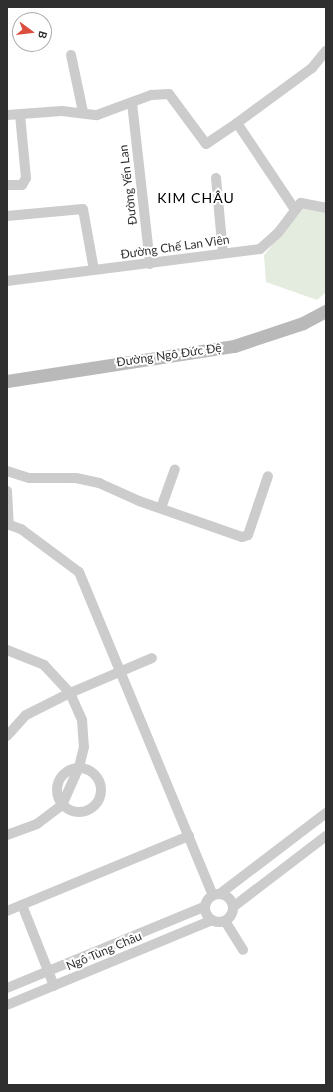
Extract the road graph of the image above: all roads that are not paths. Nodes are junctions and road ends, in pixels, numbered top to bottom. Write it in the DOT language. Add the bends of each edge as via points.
graph roads {
  1 [pos="326,51"];
  2 [pos="71,55"];
  3 [pos="132,103"];
  4 [pos="83,112"];
  5 [pos="20,114"];
  6 [pos="7,115"];
  7 [pos="237,123"];
  8 [pos="216,178"];
  9 [pos="7,185"];
  10 [pos="294,208"];
  11 [pos="326,208"];
  12 [pos="7,216"];
  13 [pos="223,253"];
  14 [pos="150,264"];
  15 [pos="94,270"];
  16 [pos="7,281"];
  17 [pos="326,311"];
  18 [pos="7,381"];
  19 [pos="175,469"];
  20 [pos="7,471"];
  21 [pos="268,476"];
  22 [pos="7,490"];
  23 [pos="161,508"];
  24 [pos="8,524"];
  25 [pos="7,650"];
  26 [pos="152,658"];
  27 [pos="120,671"];
  28 [pos="70,693"];
  29 [pos="7,736"];
  30 [pos="79,768"];
  31 [pos="62,805"];
  32 [pos="326,813"];
  33 [pos="7,835"];
  34 [pos="190,836"];
  35 [pos="326,836"];
  36 [pos="217,894"];
  37 [pos="22,905"];
  38 [pos="204,907"];
  39 [pos="233,907"];
  40 [pos="7,911"];
  41 [pos="212,920"];
  42 [pos="225,921"];
  43 [pos="243,950"];
  44 [pos="48,971"];
  45 [pos="54,986"];
  46 [pos="7,988"];
  47 [pos="7,1006"];
  1 -- 7 [label="street" via="312,68"];
  2 -- 4 [label="street"];
  3 -- 4 [label="street" via="97,115"];
  3 -- 7 [label="street" via="151,95 169,94 206,144"];
  3 -- 14 [label="street, Đường Yến Lan"];
  4 -- 5 [label="street"];
  5 -- 6 [label="street"];
  5 -- 9 [label="street" via="26,178 22,185"];
  7 -- 10 [label="street"];
  8 -- 13 [label="street"];
  10 -- 11 [label="street" via="300,203"];
  10 -- 13 [label="street, Đường Chế Lan Viên" via="278,232 260,249"];
  12 -- 15 [label="street" via="83,209"];
  13 -- 14 [label="street, Đường Chế Lan Viên"];
  14 -- 15 [label="street, Đường Chế Lan Viên"];
  15 -- 16 [label="street, Đường Chế Lan Viên"];
  17 -- 18 [label="main road, Đường Ngô Đức Đệ" via="303,323 234,346"];
  19 -- 23 [label="street"];
  20 -- 23 [label="street" via="38,479 83,479"];
  21 -- 23 [label="street" via="246,537"];
  22 -- 24 [label="street"];
  24 -- 27 [label="street" via="79,572"];
  25 -- 28 [label="street" via="44,665"];
  26 -- 27 [label="street"];
  27 -- 28 [label="street"];
  27 -- 34 [label="street"];
  28 -- 29 [label="street" via="26,715"];
  28 -- 30 [label="street" via="82,720 84,747"];
  30 -- 31 [label="street" via="66,771 58,782 57,796"];
  30 -- 31 [label="street" via="87,769 98,779 98,801 87,810 79,812"];
  31 -- 33 [label="street" via="37,824"];
  32 -- 36 [label="street"];
  34 -- 36 [label="street"];
  34 -- 37 [label="street"];
  35 -- 39 [label="street"];
  36 -- 38 [label="street"];
  36 -- 39 [label="street" via="229,898"];
  37 -- 40 [label="street"];
  37 -- 44 [label="street"];
  38 -- 41 [label="street"];
  38 -- 44 [label="street, Ngô Tùng Châu"];
  39 -- 42 [label="street" via="231,916"];
  41 -- 42 [label="street"];
  41 -- 45 [label="street, Ngô Tùng Châu"];
  42 -- 43 [label="street"];
  44 -- 45 [label="street"];
  44 -- 46 [label="street, Ngô Tùng Châu"];
  45 -- 47 [label="street, Ngô Tùng Châu"];
}
